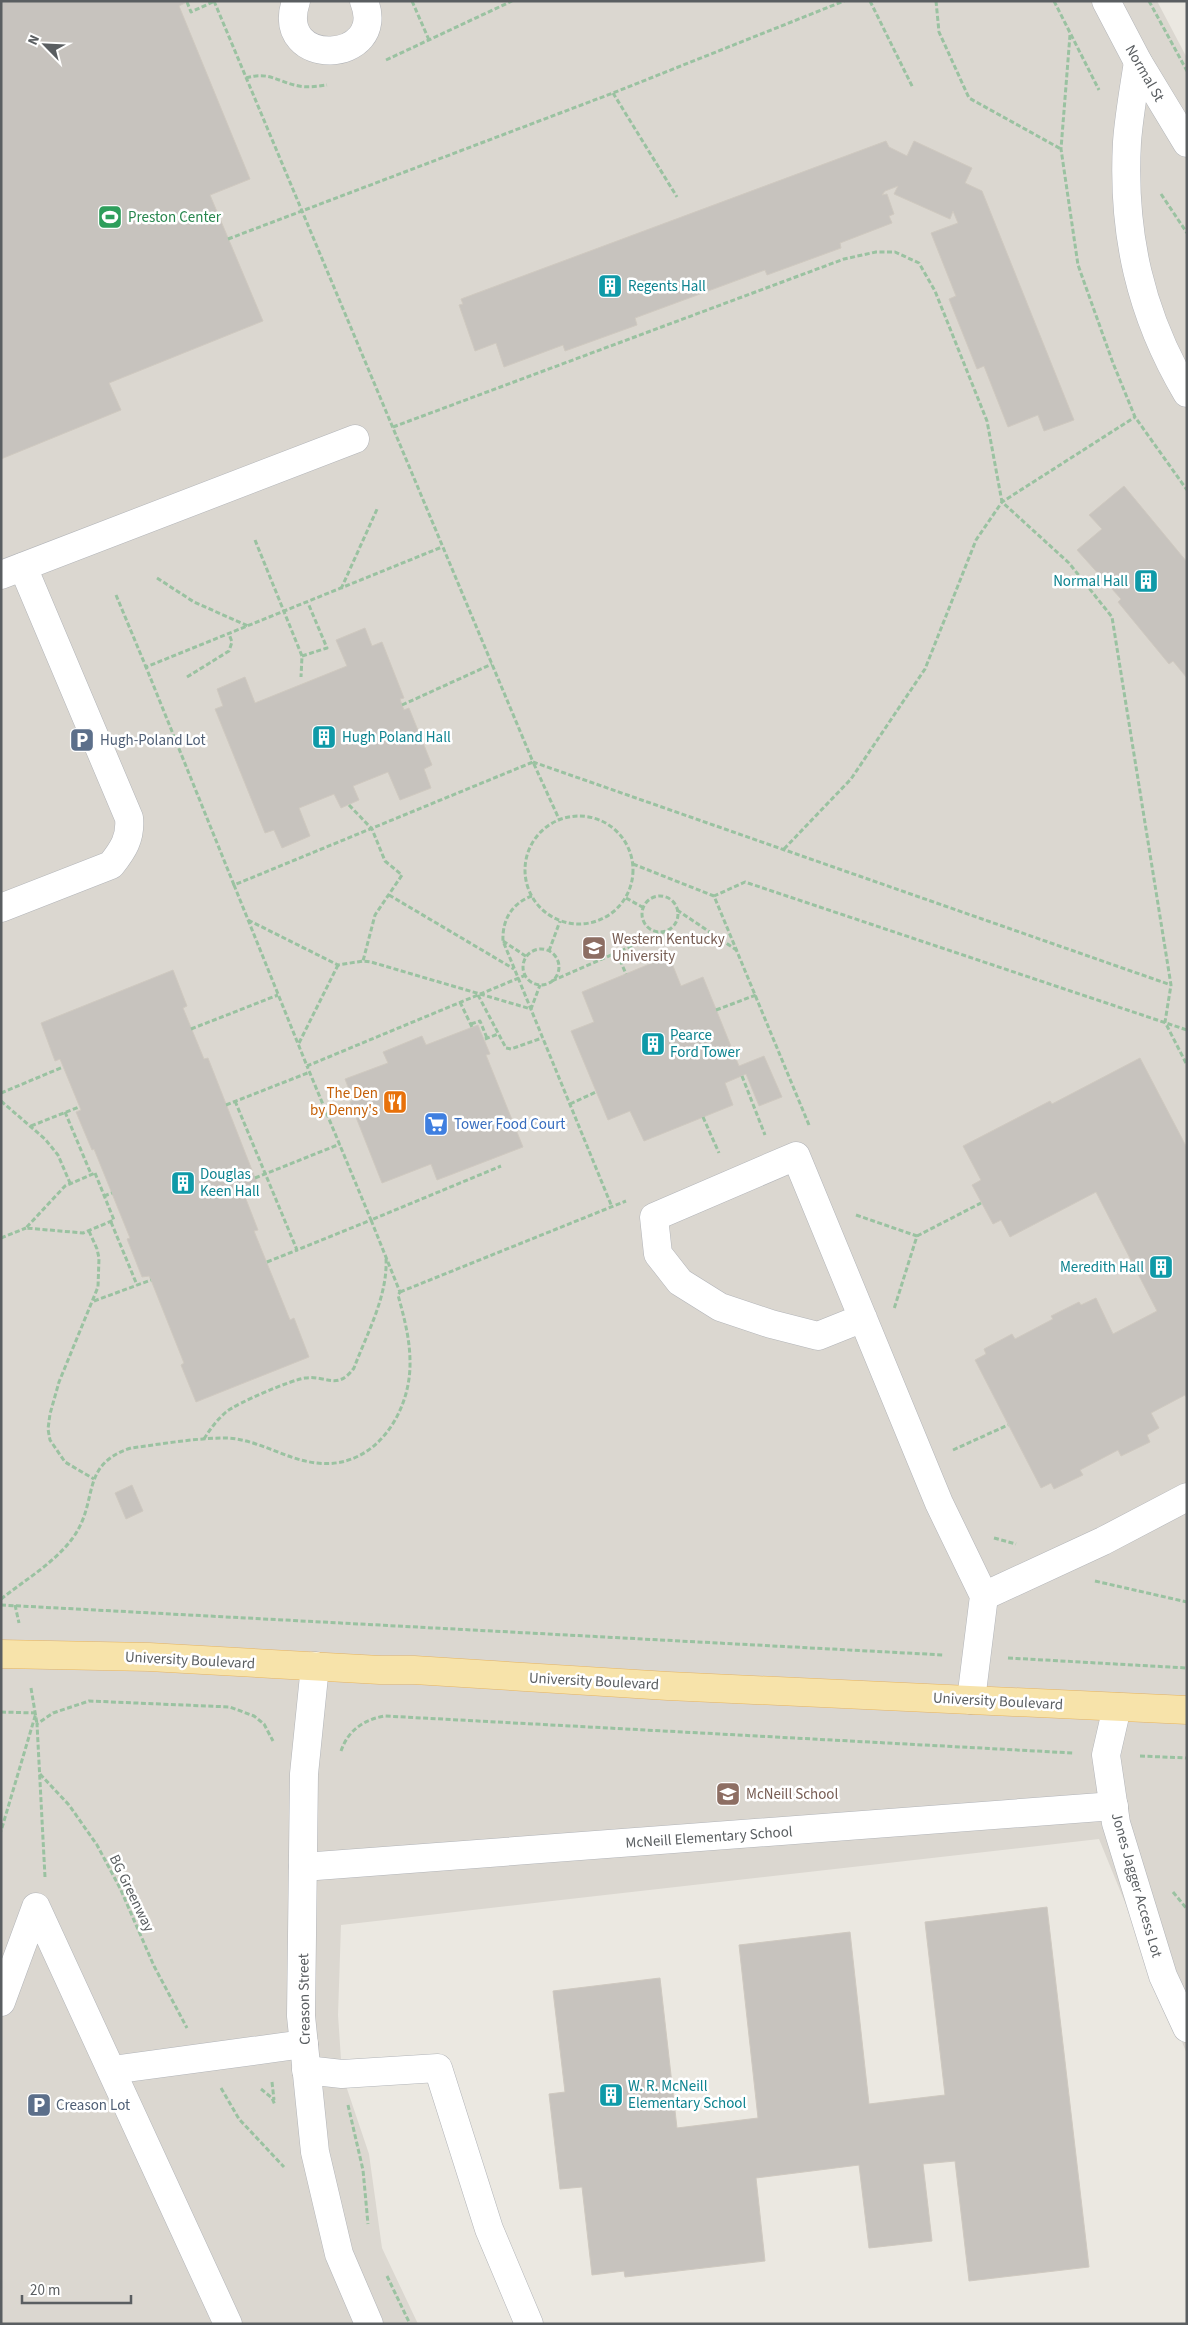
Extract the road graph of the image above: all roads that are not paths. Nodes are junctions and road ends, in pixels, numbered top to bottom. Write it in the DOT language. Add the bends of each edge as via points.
graph roads {
  1 [pos="296,1"];
  2 [pos="364,1"];
  3 [pos="1106,1"];
  4 [pos="1138,62"];
  5 [pos="1187,143"];
  6 [pos="1187,393"];
  7 [pos="355,439"];
  8 [pos="12,571"];
  9 [pos="1,908"];
  10 [pos="864,1318"];
  11 [pos="1187,1497"];
  12 [pos="984,1596"];
  13 [pos="1,1654"];
  14 [pos="315,1666"];
  15 [pos="971,1700"];
  16 [pos="1117,1707"];
  17 [pos="1187,1710"];
  18 [pos="1114,1806"];
  19 [pos="304,1867"];
  20 [pos="1,2002"];
  21 [pos="1187,2028"];
  22 [pos="305,2057"];
  23 [pos="112,2070"];
  24 [pos="228,2324"];
  25 [pos="369,2324"];
  26 [pos="529,2324"];
  1 -- 2 [label="street" via="293,10 298,34 314,49 326,52 349,48 358,40 367,19"];
  3 -- 4 [label="street, Normal St"];
  4 -- 5 [label="street, Normal St"];
  4 -- 6 [label="street" via="1127,139 1128,221 1133,256 1159,340"];
  7 -- 8 [label="street"];
  8 -- 9 [label="street" via="129,818 130,831 123,851 111,865"];
  10 -- 10 [label="street" via="796,1156 654,1217 658,1254 680,1282 720,1307 818,1336"];
  10 -- 12 [label="street" via="939,1503"];
  11 -- 12 [label="street" via="1103,1541"];
  12 -- 15 [label="street"];
  13 -- 14 [label="main road, University Boulevard" via="149,1657"];
  14 -- 15 [label="main road, University Boulevard"];
  14 -- 19 [label="street, Creason Street" via="304,1774"];
  15 -- 16 [label="main road, University Boulevard"];
  16 -- 17 [label="main road, University Boulevard"];
  16 -- 18 [label="street, Jones Jagger Access Lot" via="1106,1755"];
  18 -- 19 [label="street, McNeill Elementary School"];
  18 -- 21 [label="street, Jones Jagger Access Lot" via="1116,1823 1163,1976"];
  19 -- 22 [label="street, Creason Street" via="301,2016"];
  20 -- 23 [label="street" via="36,1907"];
  22 -- 23 [label="street"];
  22 -- 25 [label="street, Creason Street" via="315,2152 339,2254"];
  22 -- 26 [label="street" via="342,2074 438,2068 489,2229"];
  23 -- 24 [label="street"];
}
